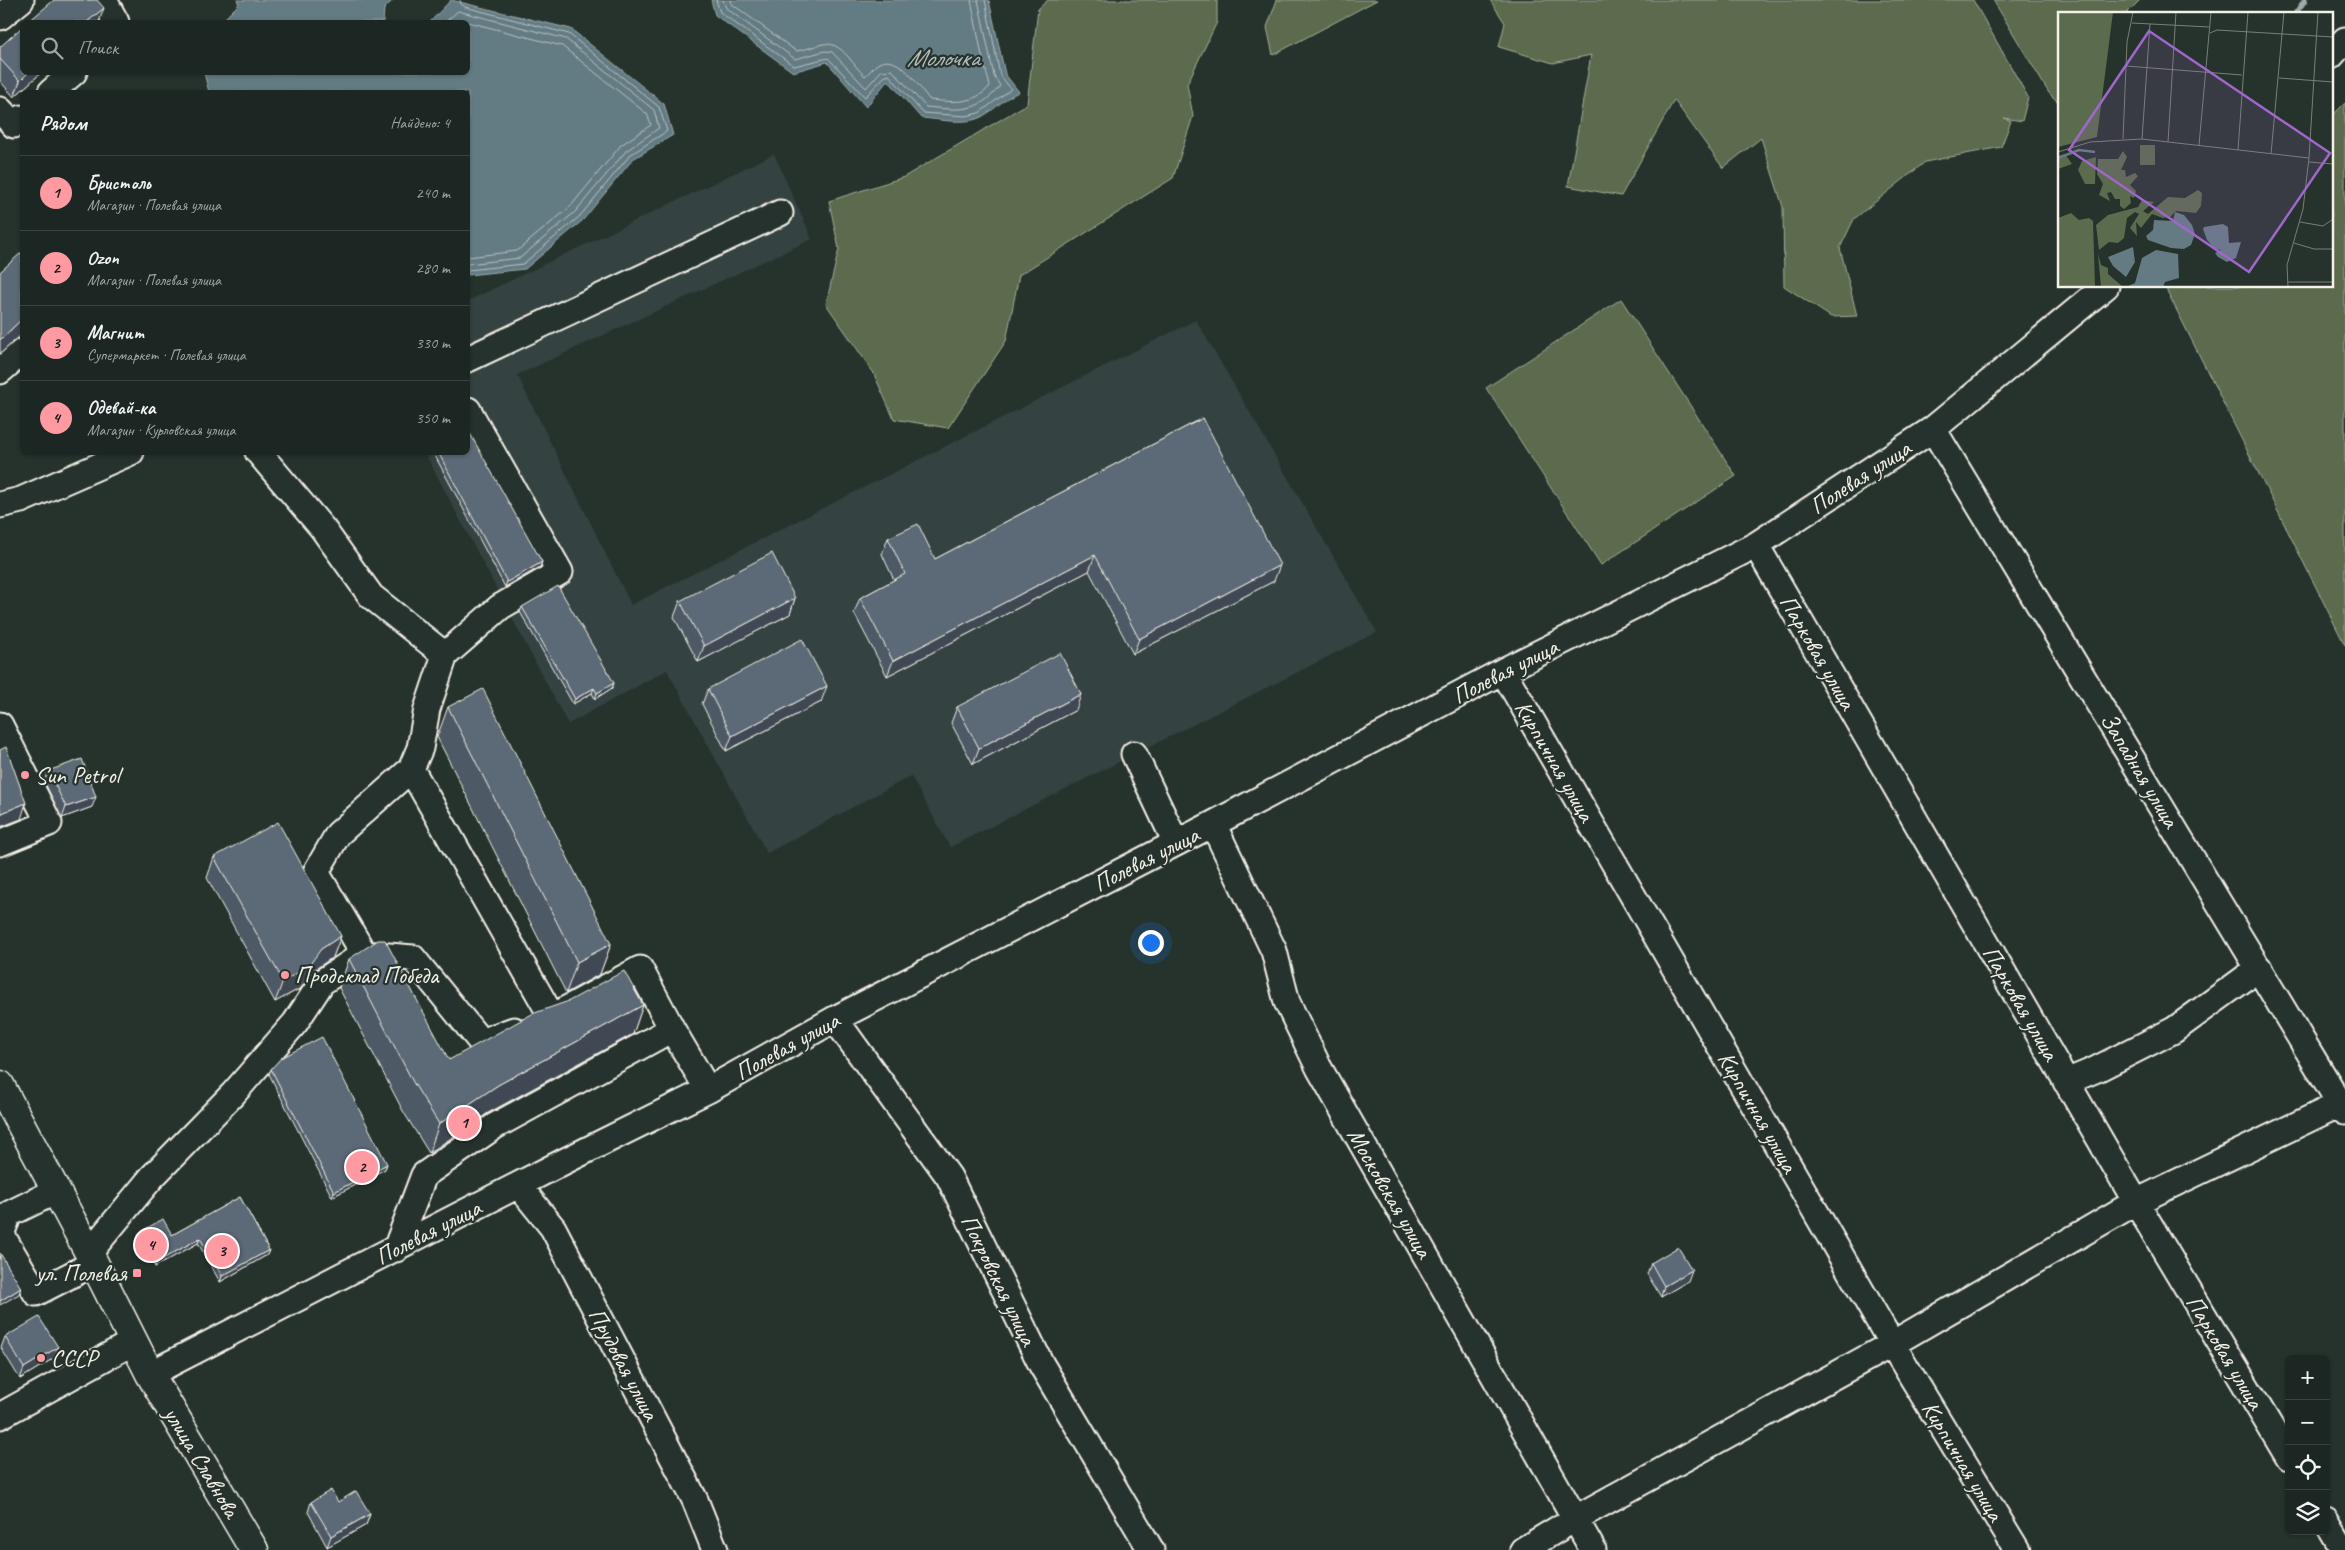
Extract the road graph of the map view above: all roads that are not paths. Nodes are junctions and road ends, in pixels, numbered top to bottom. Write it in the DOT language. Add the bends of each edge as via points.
graph roads {
  1 [pos="21,0"];
  2 [pos="104,0"];
  3 [pos="0,17"];
  4 [pos="115,20"];
  5 [pos="2345,40"];
  6 [pos="2332,55"];
  7 [pos="71,75"];
  8 [pos="53,90"];
  9 [pos="0,110"];
  10 [pos="20,120"];
  11 [pos="780,213"];
  12 [pos="2104,288"];
  13 [pos="20,354"];
  14 [pos="470,358"];
  15 [pos="0,371"];
  16 [pos="470,414"];
  17 [pos="1933,429"];
  18 [pos="124,455"];
  19 [pos="261,455"];
  20 [pos="0,505"];
  21 [pos="1756,545"];
  22 [pos="445,655"];
  23 [pos="1503,671"];
  24 [pos="0,725"];
  25 [pos="1134,754"];
  26 [pos="411,769"];
  27 [pos="1213,824"];
  28 [pos="0,843"];
  29 [pos="1176,843"];
  30 [pos="364,954"];
  31 [pos="2259,968"];
  32 [pos="552,1017"];
  33 [pos="835,1019"];
  34 [pos="672,1029"];
  35 [pos="2066,1082"];
  36 [pos="0,1085"];
  37 [pos="708,1090"];
  38 [pos="2342,1108"];
  39 [pos="519,1186"];
  40 [pos="56,1191"];
  41 [pos="2136,1202"];
  42 [pos="396,1249"];
  43 [pos="92,1258"];
  44 [pos="133,1342"];
  45 [pos="1892,1344"];
  46 [pos="150,1374"];
  47 [pos="0,1416"];
  48 [pos="2285,1451"];
  49 [pos="1576,1518"];
  50 [pos="2330,1528"];
  51 [pos="254,1550"];
  52 [pos="715,1550"];
  53 [pos="1151,1550"];
  54 [pos="1523,1550"];
  55 [pos="1593,1550"];
  56 [pos="2017,1550"];
  57 [pos="2343,1550"];
  1 -- 3 [label="street"];
  2 -- 4 [label="street"];
  5 -- 6 [label="street"];
  7 -- 8 [label="street"];
  9 -- 10 [label="street" via="14,125"];
  11 -- 14 [label="street"];
  12 -- 17 [label="street, Полевая улица"];
  13 -- 15 [label="street"];
  16 -- 22 [label="street" via="560,572 500,607"];
  17 -- 21 [label="street, Полевая улица"];
  17 -- 31 [label="street, Западная улица"];
  18 -- 20 [label="street" via="21,500"];
  19 -- 22 [label="street" via="323,529 371,596"];
  21 -- 23 [label="street, Полевая улица"];
  21 -- 35 [label="street, Парковая улица"];
  22 -- 26 [label="street" via="427,709 420,748"];
  23 -- 27 [label="street, Полевая улица"];
  23 -- 45 [label="street, Кирпичная улица"];
  24 -- 28 [label="street" via="49,823"];
  25 -- 29 [label="street"];
  26 -- 30 [label="street" via="338,834 316,872"];
  26 -- 32 [label="street"];
  27 -- 29 [label="street, Полевая улица"];
  27 -- 49 [label="street, Московская улица" via="1274,951 1288,1002 1319,1068"];
  29 -- 33 [label="street, Полевая улица"];
  30 -- 32 [label="street" via="413,958 481,1042"];
  30 -- 43 [label="street" via="322,982 294,1023 233,1094 152,1177"];
  31 -- 35 [label="street" via="2174,1030"];
  31 -- 38 [label="street, Западная улица"];
  32 -- 34 [label="street" via="640,969"];
  33 -- 37 [label="street, Полевая улица"];
  33 -- 53 [label="street, Покровская улица" via="949,1177 1040,1364"];
  34 -- 37 [label="street"];
  34 -- 42 [label="street" via="495,1126 424,1175"];
  35 -- 41 [label="street, Парковая улица"];
  36 -- 40 [label="main road, улица Славнова"];
  37 -- 39 [label="street, Полевая улица"];
  38 -- 41 [label="street"];
  39 -- 42 [label="street, Полевая улица"];
  39 -- 52 [label="street, Прудовая улица" via="553,1228 695,1500"];
  40 -- 43 [label="main road, улица Славнова"];
  40 -- 43 [label="street" via="9,1214 1,1234 36,1292"];
  41 -- 45 [label="street"];
  41 -- 48 [label="street, Парковая улица"];
  42 -- 46 [label="street, Полевая улица"];
  43 -- 44 [label="main road, улица Славнова"];
  44 -- 46 [label="main road, улица Славнова"];
  44 -- 47 [label="street"];
  45 -- 49 [label="street"];
  45 -- 56 [label="street, Кирпичная улица"];
  46 -- 51 [label="main road, улица Славнова"];
  49 -- 54 [label="street"];
  49 -- 55 [label="street, Московская улица"];
  50 -- 57 [label="street"];
}
